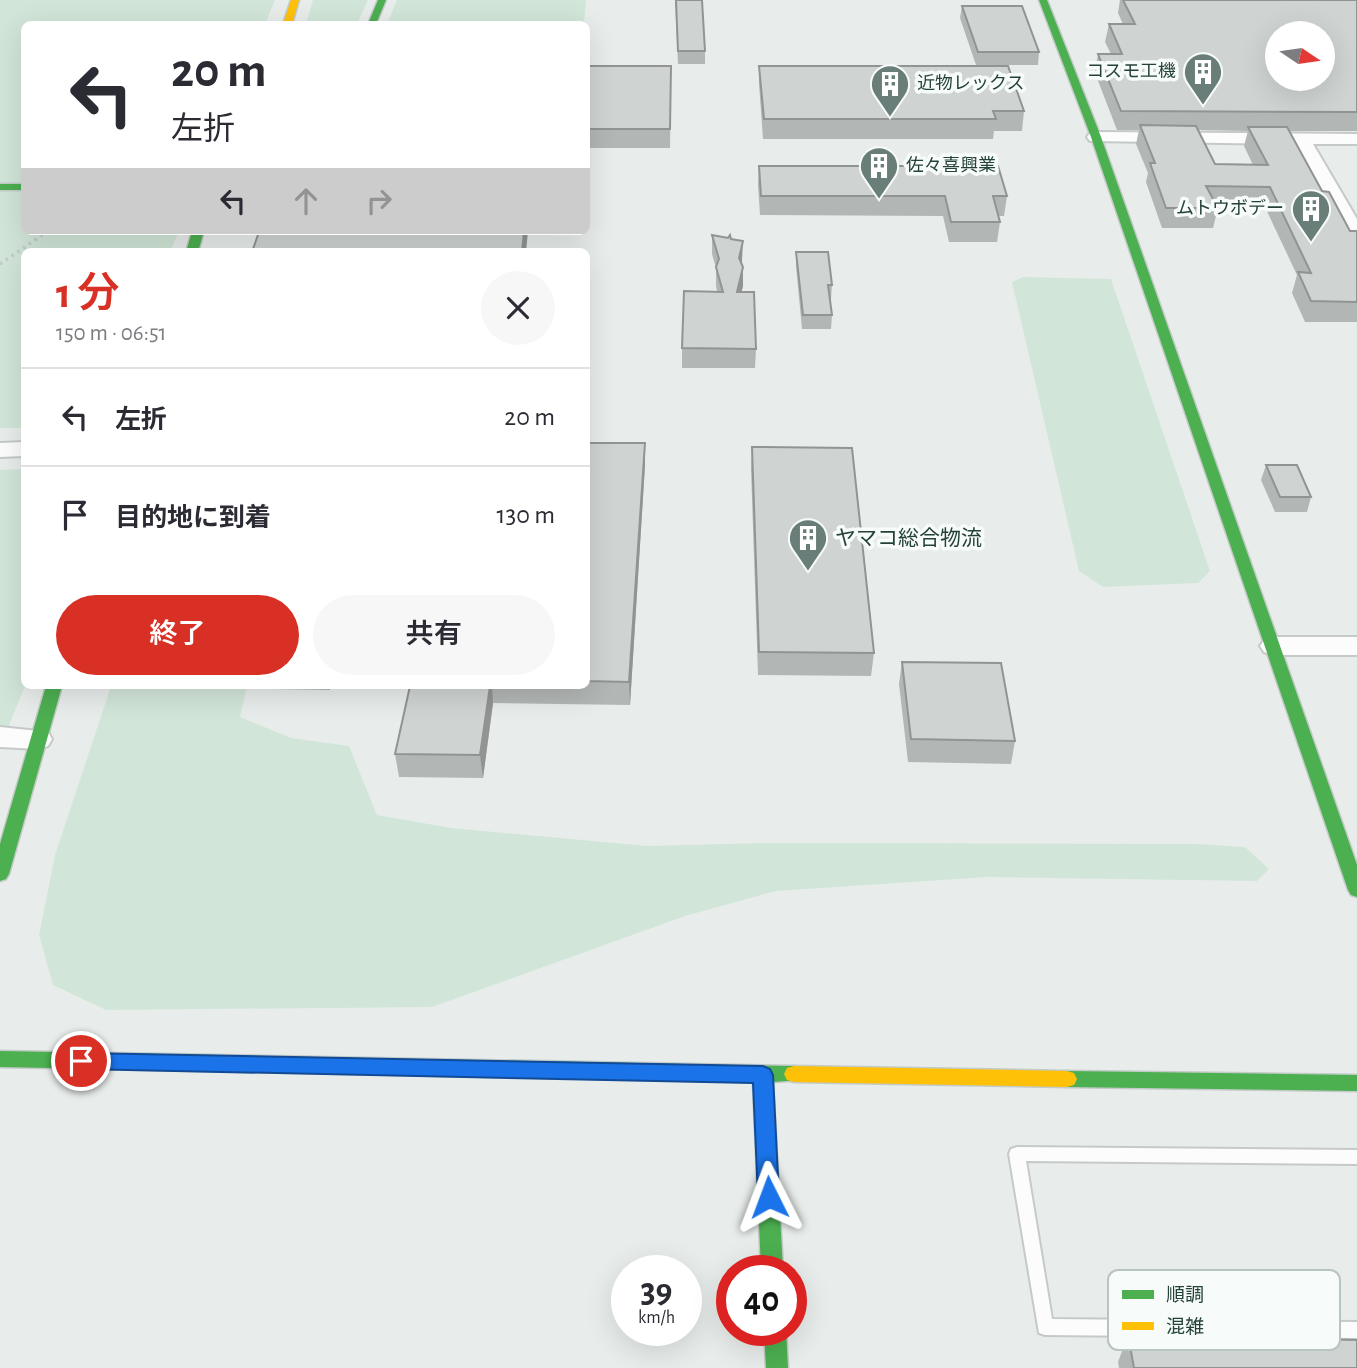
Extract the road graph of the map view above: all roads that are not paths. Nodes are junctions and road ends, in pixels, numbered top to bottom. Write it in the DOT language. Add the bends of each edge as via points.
graph roads {
  1 [pos="295,0"];
  2 [pos="383,0"];
  3 [pos="1043,0"];
  4 [pos="288,21"];
  5 [pos="373,21"];
  6 [pos="1096,137"];
  7 [pos="1301,139"];
  8 [pos="1357,139"];
  9 [pos="0,187"];
  10 [pos="21,187"];
  11 [pos="1357,235"];
  12 [pos="21,449"];
  13 [pos="0,450"];
  14 [pos="1273,646"];
  15 [pos="1357,646"];
  16 [pos="53,689"];
  17 [pos="0,737"];
  18 [pos="38,739"];
  19 [pos="0,826"];
  20 [pos="0,874"];
  21 [pos="1357,890"];
  22 [pos="0,1059"];
  23 [pos="763,1075"];
  24 [pos="1357,1083"];
  25 [pos="1357,1157"];
  26 [pos="771,1255"];
  27 [pos="1108,1328"];
  28 [pos="776,1346"];
  29 [pos="777,1368"];
  1 -- 4 [label="street"];
  2 -- 5 [label="street"];
  3 -- 6 [label="street"];
  6 -- 7 [label="street"];
  6 -- 14 [label="street"];
  7 -- 8 [label="street"];
  7 -- 11 [label="street"];
  9 -- 10 [label="street"];
  12 -- 13 [label="street"];
  14 -- 15 [label="street"];
  14 -- 21 [label="street"];
  16 -- 18 [label="street"];
  17 -- 18 [label="street"];
  18 -- 19 [label="street"];
  18 -- 20 [label="street"];
  22 -- 23 [label="street"];
  23 -- 24 [label="street"];
  23 -- 26 [label="street"];
  25 -- 27 [label="lane" via="1017,1154 1045,1327"];
  28 -- 29 [label="street"];
}
